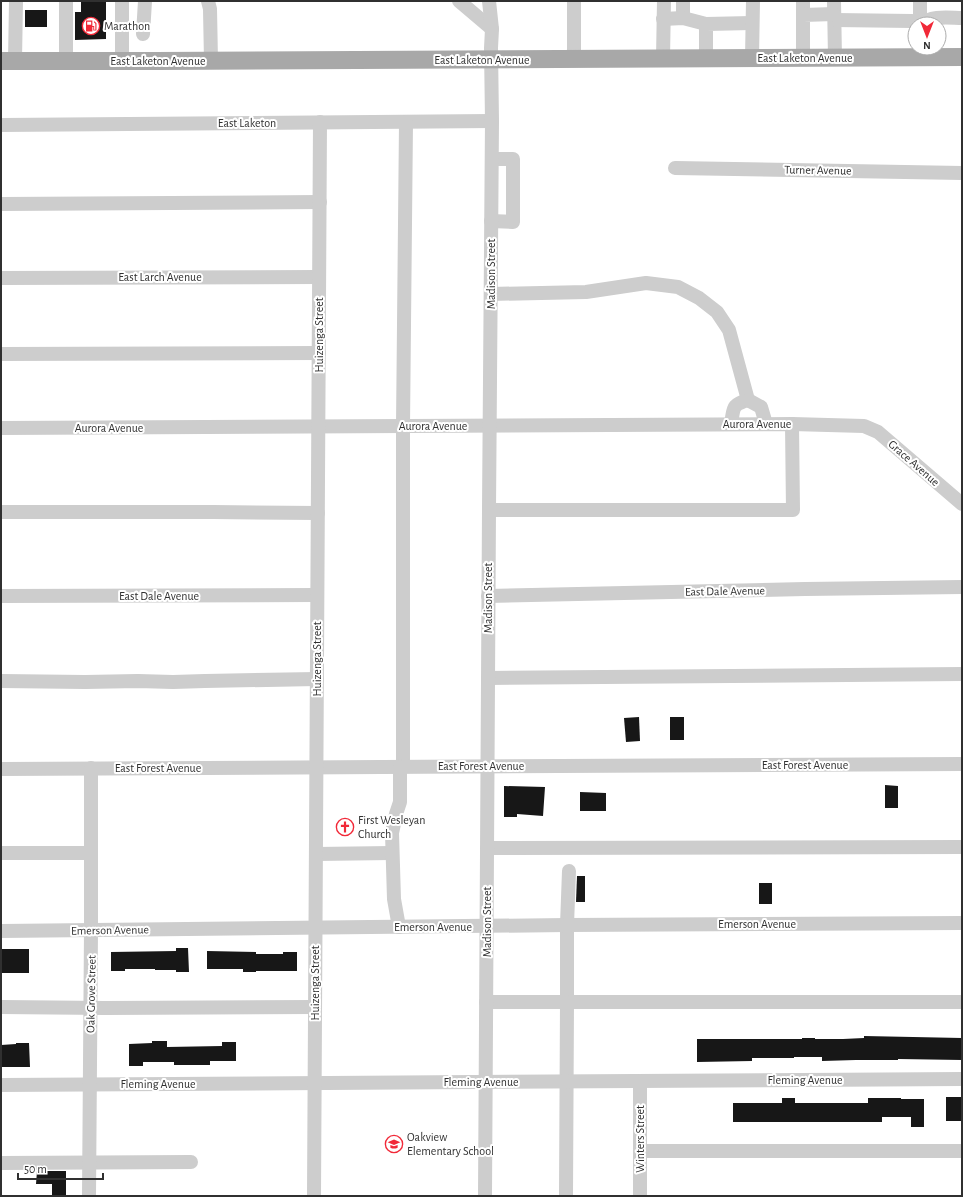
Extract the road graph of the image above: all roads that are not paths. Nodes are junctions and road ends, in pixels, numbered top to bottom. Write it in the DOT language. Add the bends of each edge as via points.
graph roads {
  1 [pos="16,1"];
  2 [pos="66,1"];
  3 [pos="122,1"];
  4 [pos="145,1"];
  5 [pos="208,1"];
  6 [pos="458,1"];
  7 [pos="489,1"];
  8 [pos="574,1"];
  9 [pos="664,1"];
  10 [pos="683,1"];
  11 [pos="753,1"];
  12 [pos="803,1"];
  13 [pos="920,1"];
  14 [pos="834,12"];
  15 [pos="802,15"];
  16 [pos="921,16"];
  17 [pos="947,17"];
  18 [pos="683,18"];
  19 [pos="962,18"];
  20 [pos="663,19"];
  21 [pos="907,21"];
  22 [pos="752,23"];
  23 [pos="706,24"];
  24 [pos="492,29"];
  25 [pos="143,34"];
  26 [pos="907,53"];
  27 [pos="947,55"];
  28 [pos="962,57"];
  29 [pos="574,58"];
  30 [pos="663,58"];
  31 [pos="706,58"];
  32 [pos="752,58"];
  33 [pos="803,58"];
  34 [pos="835,58"];
  35 [pos="492,60"];
  36 [pos="8,61"];
  37 [pos="66,61"];
  38 [pos="122,61"];
  39 [pos="211,61"];
  40 [pos="492,121"];
  41 [pos="320,122"];
  42 [pos="406,122"];
  43 [pos="1,125"];
  44 [pos="492,159"];
  45 [pos="675,168"];
  46 [pos="962,173"];
  47 [pos="320,202"];
  48 [pos="1,204"];
  49 [pos="491,222"];
  50 [pos="319,277"];
  51 [pos="1,278"];
  52 [pos="491,294"];
  53 [pos="319,353"];
  54 [pos="1,354"];
  55 [pos="748,400"];
  56 [pos="731,424"];
  57 [pos="766,424"];
  58 [pos="792,424"];
  59 [pos="489,425"];
  60 [pos="404,426"];
  61 [pos="864,426"];
  62 [pos="318,427"];
  63 [pos="1,428"];
  64 [pos="962,504"];
  65 [pos="489,510"];
  66 [pos="1,512"];
  67 [pos="318,513"];
  68 [pos="962,587"];
  69 [pos="317,595"];
  70 [pos="1,596"];
  71 [pos="488,596"];
  72 [pos="962,674"];
  73 [pos="488,678"];
  74 [pos="316,679"];
  75 [pos="1,681"];
  76 [pos="962,764"];
  77 [pos="488,766"];
  78 [pos="316,767"];
  79 [pos="402,767"];
  80 [pos="91,768"];
  81 [pos="1,769"];
  82 [pos="962,847"];
  83 [pos="487,848"];
  84 [pos="1,853"];
  85 [pos="91,853"];
  86 [pos="392,853"];
  87 [pos="316,854"];
  88 [pos="568,871"];
  89 [pos="962,923"];
  90 [pos="567,925"];
  91 [pos="487,926"];
  92 [pos="316,927"];
  93 [pos="399,927"];
  94 [pos="1,930"];
  95 [pos="91,930"];
  96 [pos="486,1002"];
  97 [pos="567,1002"];
  98 [pos="962,1002"];
  99 [pos="1,1007"];
  100 [pos="315,1007"];
  101 [pos="90,1008"];
  102 [pos="962,1079"];
  103 [pos="567,1081"];
  104 [pos="640,1081"];
  105 [pos="486,1082"];
  106 [pos="315,1083"];
  107 [pos="90,1084"];
  108 [pos="1,1085"];
  109 [pos="640,1151"];
  110 [pos="962,1151"];
  111 [pos="89,1162"];
  112 [pos="191,1162"];
  113 [pos="1,1163"];
  114 [pos="89,1196"];
  115 [pos="314,1196"];
  116 [pos="485,1196"];
  117 [pos="566,1196"];
  118 [pos="640,1196"];
  1 -- 36 [label="street"];
  2 -- 37 [label="street"];
  3 -- 38 [label="street"];
  4 -- 25 [label="street"];
  5 -- 39 [label="street"];
  6 -- 24 [label="street"];
  7 -- 24 [label="street, Madison Street"];
  8 -- 29 [label="street"];
  9 -- 20 [label="street"];
  10 -- 18 [label="street"];
  11 -- 22 [label="street"];
  12 -- 15 [label="street"];
  13 -- 16 [label="street"];
  14 -- 15 [label="street"];
  14 -- 21 [label="street"];
  14 -- 34 [label="street"];
  15 -- 33 [label="street"];
  17 -- 19 [label="street"];
  18 -- 20 [label="street"];
  18 -- 23 [label="street"];
  20 -- 30 [label="street"];
  22 -- 23 [label="street"];
  22 -- 32 [label="street"];
  23 -- 31 [label="street"];
  24 -- 35 [label="street, Madison Street"];
  26 -- 34 [label="main road, East Laketon Avenue"];
  27 -- 28 [label="main road, East Laketon Avenue"];
  29 -- 30 [label="main road, East Laketon Avenue"];
  29 -- 35 [label="main road, East Laketon Avenue"];
  30 -- 31 [label="main road, East Laketon Avenue"];
  31 -- 32 [label="main road, East Laketon Avenue"];
  32 -- 33 [label="main road, East Laketon Avenue"];
  33 -- 34 [label="main road, East Laketon Avenue"];
  35 -- 39 [label="main road, East Laketon Avenue"];
  35 -- 40 [label="street, Madison Street"];
  36 -- 37 [label="main road, East Laketon Avenue"];
  37 -- 38 [label="main road, East Laketon Avenue"];
  38 -- 39 [label="main road, East Laketon Avenue"];
  40 -- 42 [label="street, East Laketon"];
  40 -- 44 [label="street, Madison Street"];
  41 -- 42 [label="street, East Laketon"];
  41 -- 43 [label="street, East Laketon"];
  41 -- 47 [label="street, Huizenga Street"];
  42 -- 60 [label="street"];
  44 -- 49 [label="street, Madison Street"];
  44 -- 49 [label="street" via="513,159 513,222"];
  45 -- 46 [label="street, Turner Avenue"];
  47 -- 48 [label="street"];
  47 -- 50 [label="street, Huizenga Street"];
  49 -- 52 [label="street, Madison Street"];
  50 -- 51 [label="street, East Larch Avenue"];
  50 -- 53 [label="street, Huizenga Street"];
  52 -- 55 [label="street" via="586,292 646,283 678,287 699,298 717,312 729,330"];
  52 -- 59 [label="street, Madison Street"];
  53 -- 54 [label="street"];
  53 -- 62 [label="street, Huizenga Street"];
  55 -- 56 [label="street" via="737,403"];
  55 -- 57 [label="street" via="761,407"];
  56 -- 57 [label="street, Aurora Avenue"];
  56 -- 59 [label="street, Aurora Avenue"];
  57 -- 58 [label="street, Aurora Avenue"];
  58 -- 61 [label="street, Aurora Avenue"];
  58 -- 65 [label="street" via="793,510"];
  59 -- 60 [label="street, Aurora Avenue"];
  59 -- 65 [label="street, Madison Street"];
  60 -- 62 [label="street, Aurora Avenue"];
  60 -- 79 [label="street"];
  61 -- 64 [label="street, Grace Avenue" via="878,432"];
  62 -- 63 [label="street, Aurora Avenue"];
  62 -- 67 [label="street, Huizenga Street"];
  65 -- 71 [label="street, Madison Street"];
  66 -- 67 [label="street"];
  67 -- 69 [label="street, Huizenga Street"];
  68 -- 71 [label="street, East Dale Avenue"];
  69 -- 70 [label="street, East Dale Avenue"];
  69 -- 74 [label="street, Huizenga Street"];
  71 -- 73 [label="street, Madison Street"];
  72 -- 73 [label="street"];
  73 -- 77 [label="street, Madison Street"];
  74 -- 75 [label="street" via="173,682"];
  74 -- 78 [label="street, Huizenga Street"];
  76 -- 77 [label="street, East Forest Avenue"];
  77 -- 79 [label="street, East Forest Avenue"];
  77 -- 83 [label="street, Madison Street"];
  78 -- 79 [label="street, East Forest Avenue"];
  78 -- 80 [label="street, East Forest Avenue"];
  78 -- 87 [label="street, Huizenga Street"];
  79 -- 86 [label="street" via="400,802 392,833"];
  80 -- 81 [label="street, East Forest Avenue"];
  80 -- 85 [label="street, Oak Grove Street"];
  82 -- 83 [label="street"];
  83 -- 91 [label="street, Madison Street"];
  84 -- 85 [label="street"];
  85 -- 95 [label="street, Oak Grove Street"];
  86 -- 87 [label="street"];
  86 -- 93 [label="street" via="394,899"];
  87 -- 92 [label="street, Huizenga Street"];
  88 -- 90 [label="street"];
  89 -- 90 [label="street, Emerson Avenue"];
  90 -- 91 [label="street, Emerson Avenue"];
  90 -- 97 [label="street"];
  91 -- 93 [label="street, Emerson Avenue"];
  91 -- 96 [label="street, Madison Street"];
  92 -- 93 [label="street, Emerson Avenue"];
  92 -- 95 [label="street, Emerson Avenue"];
  92 -- 100 [label="street, Huizenga Street"];
  94 -- 95 [label="street, Emerson Avenue"];
  95 -- 101 [label="street, Oak Grove Street"];
  96 -- 97 [label="street"];
  96 -- 105 [label="street, Madison Street"];
  97 -- 98 [label="street"];
  97 -- 103 [label="street"];
  99 -- 101 [label="street"];
  100 -- 101 [label="street"];
  100 -- 106 [label="street, Huizenga Street"];
  101 -- 107 [label="street, Oak Grove Street"];
  102 -- 104 [label="street, Fleming Avenue"];
  103 -- 104 [label="street, Fleming Avenue"];
  103 -- 105 [label="street, Fleming Avenue"];
  103 -- 117 [label="street"];
  104 -- 109 [label="street, Winters Street"];
  105 -- 106 [label="street, Fleming Avenue"];
  105 -- 116 [label="street, Madison Street"];
  106 -- 107 [label="street, Fleming Avenue"];
  106 -- 115 [label="street, Huizenga Street"];
  107 -- 108 [label="street, Fleming Avenue"];
  107 -- 111 [label="street, Oak Grove Street"];
  109 -- 110 [label="street"];
  109 -- 118 [label="street, Winters Street"];
  111 -- 112 [label="street"];
  111 -- 113 [label="street"];
  111 -- 114 [label="street, Oak Grove Street"];
}
